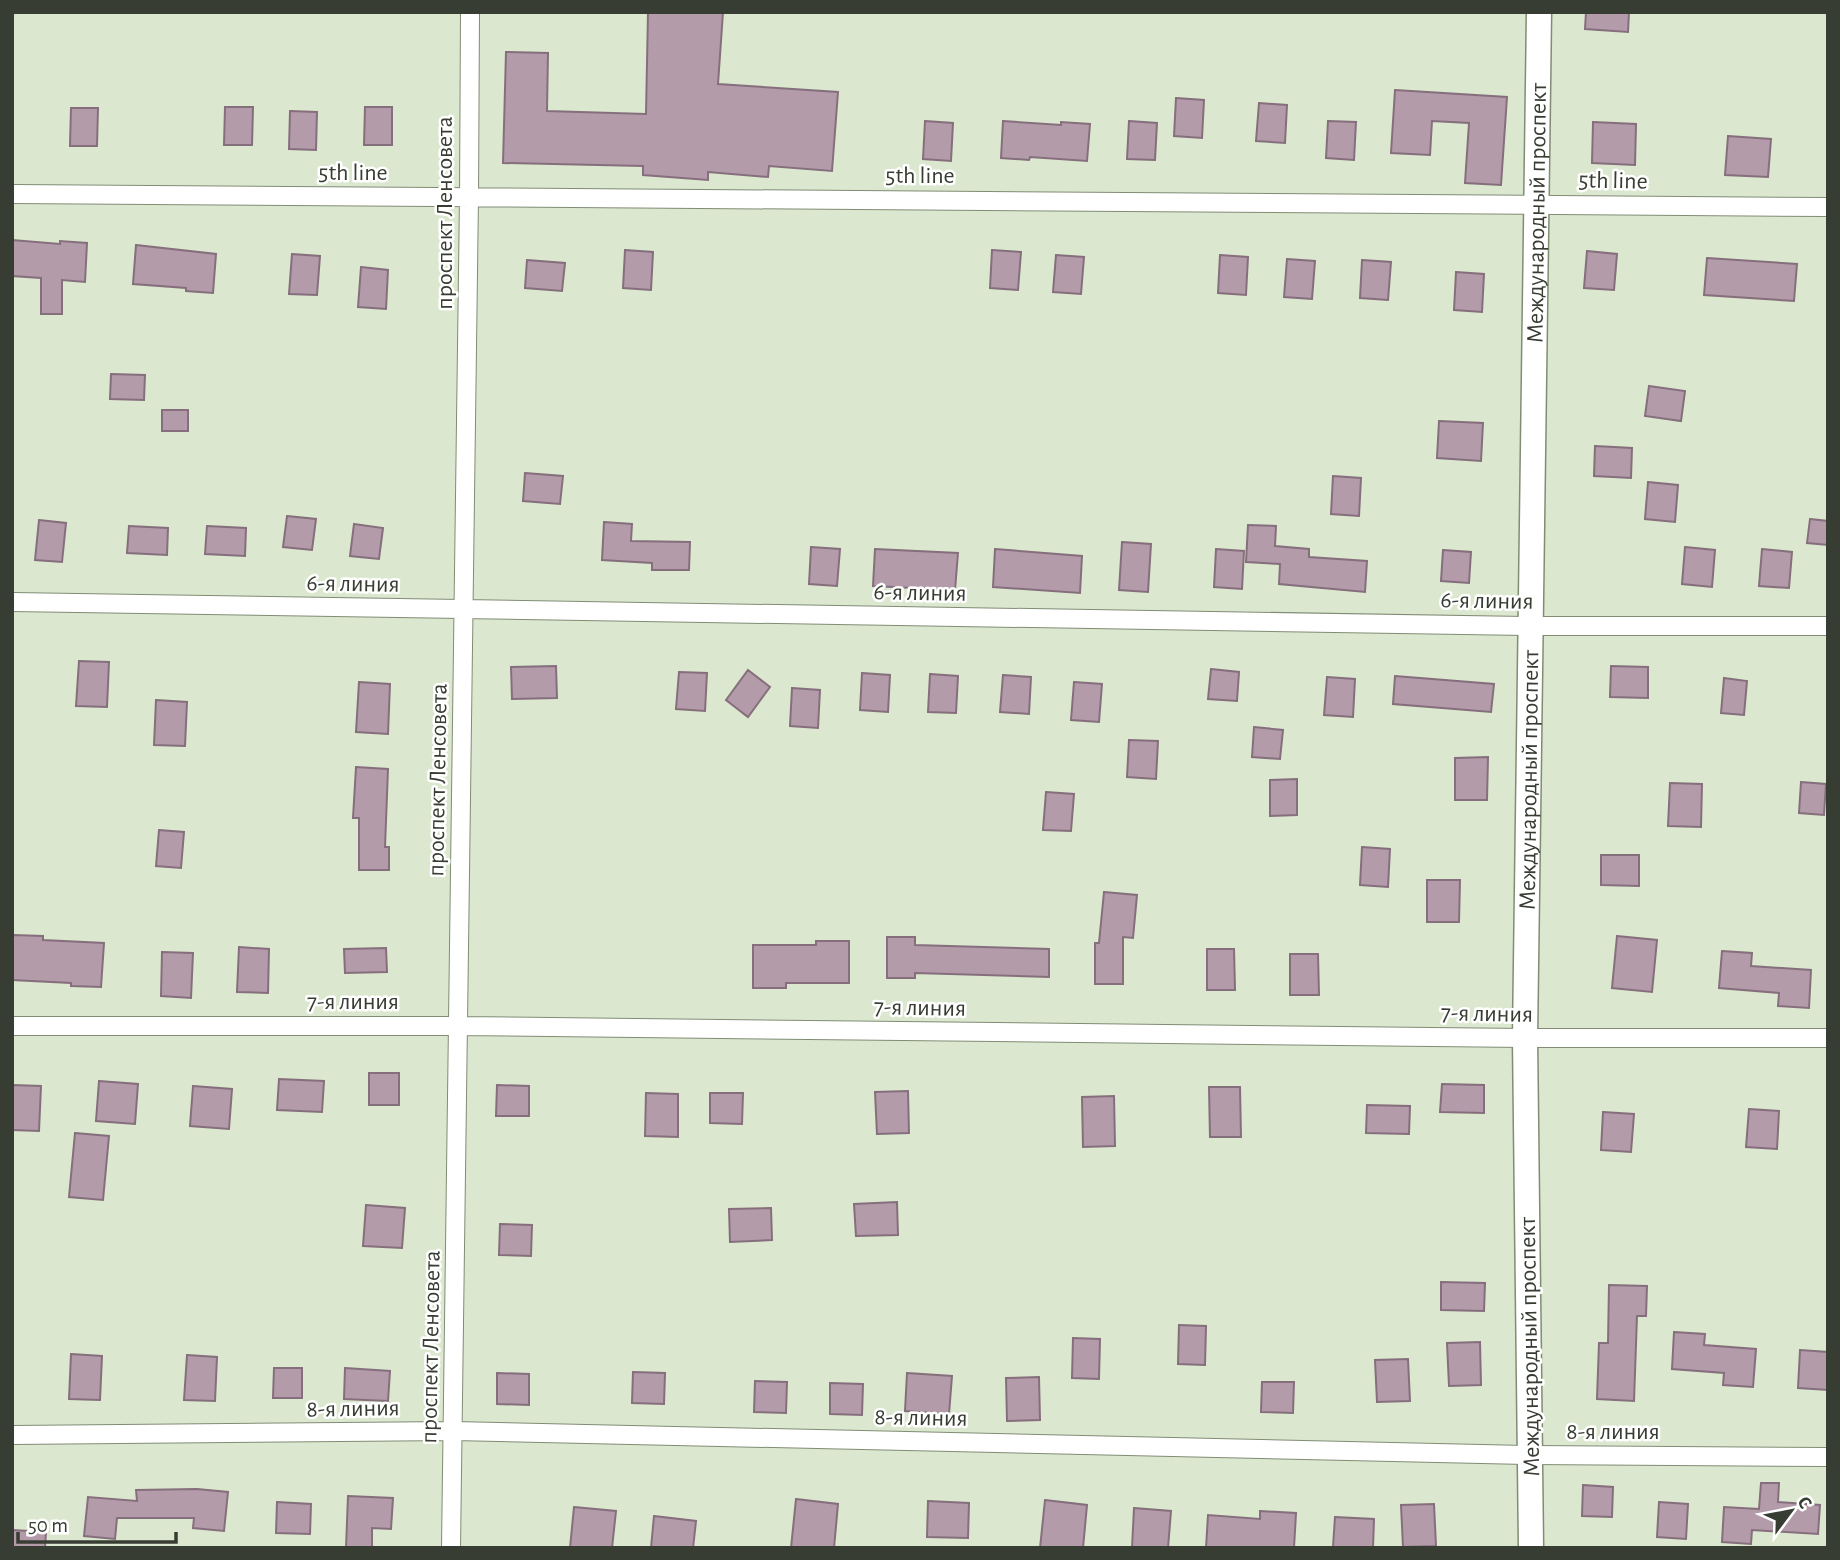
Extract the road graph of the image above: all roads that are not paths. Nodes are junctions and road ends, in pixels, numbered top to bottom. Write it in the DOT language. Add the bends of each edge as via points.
graph roads {
  1 [pos="470,12"];
  2 [pos="1539,12"];
  3 [pos="12,194"];
  4 [pos="469,197"];
  5 [pos="1537,204"];
  6 [pos="1828,207"];
  7 [pos="12,603"];
  8 [pos="464,609"];
  9 [pos="1531,626"];
  10 [pos="1828,626"];
  11 [pos="12,1026"];
  12 [pos="459,1026"];
  13 [pos="1525,1038"];
  14 [pos="1828,1038"];
  15 [pos="454,1431"];
  16 [pos="12,1436"];
  17 [pos="1531,1455"];
  18 [pos="1828,1457"];
  19 [pos="451,1548"];
  20 [pos="1531,1548"];
  1 -- 4 [label="street, проспект Ленсовета"];
  2 -- 5 [label="street, Международный проспект"];
  3 -- 4 [label="street, 5th line"];
  4 -- 5 [label="street, 5th line"];
  4 -- 8 [label="street, проспект Ленсовета"];
  5 -- 6 [label="street, 5th line"];
  5 -- 9 [label="street, Международный проспект"];
  7 -- 8 [label="street, 6-я линия"];
  8 -- 9 [label="street, 6-я линия"];
  8 -- 12 [label="street, проспект Ленсовета"];
  9 -- 10 [label="street, 6-я линия"];
  9 -- 13 [label="street, Международный проспект"];
  11 -- 12 [label="street, 7-я линия"];
  12 -- 13 [label="street, 7-я линия"];
  12 -- 15 [label="street, проспект Ленсовета"];
  13 -- 14 [label="street, 7-я линия"];
  13 -- 17 [label="street, Международный проспект"];
  15 -- 16 [label="street, 8-я линия"];
  15 -- 17 [label="street, 8-я линия"];
  15 -- 19 [label="street, проспект Ленсовета"];
  17 -- 18 [label="street, 8-я линия"];
  17 -- 20 [label="street, Международный проспект"];
}
